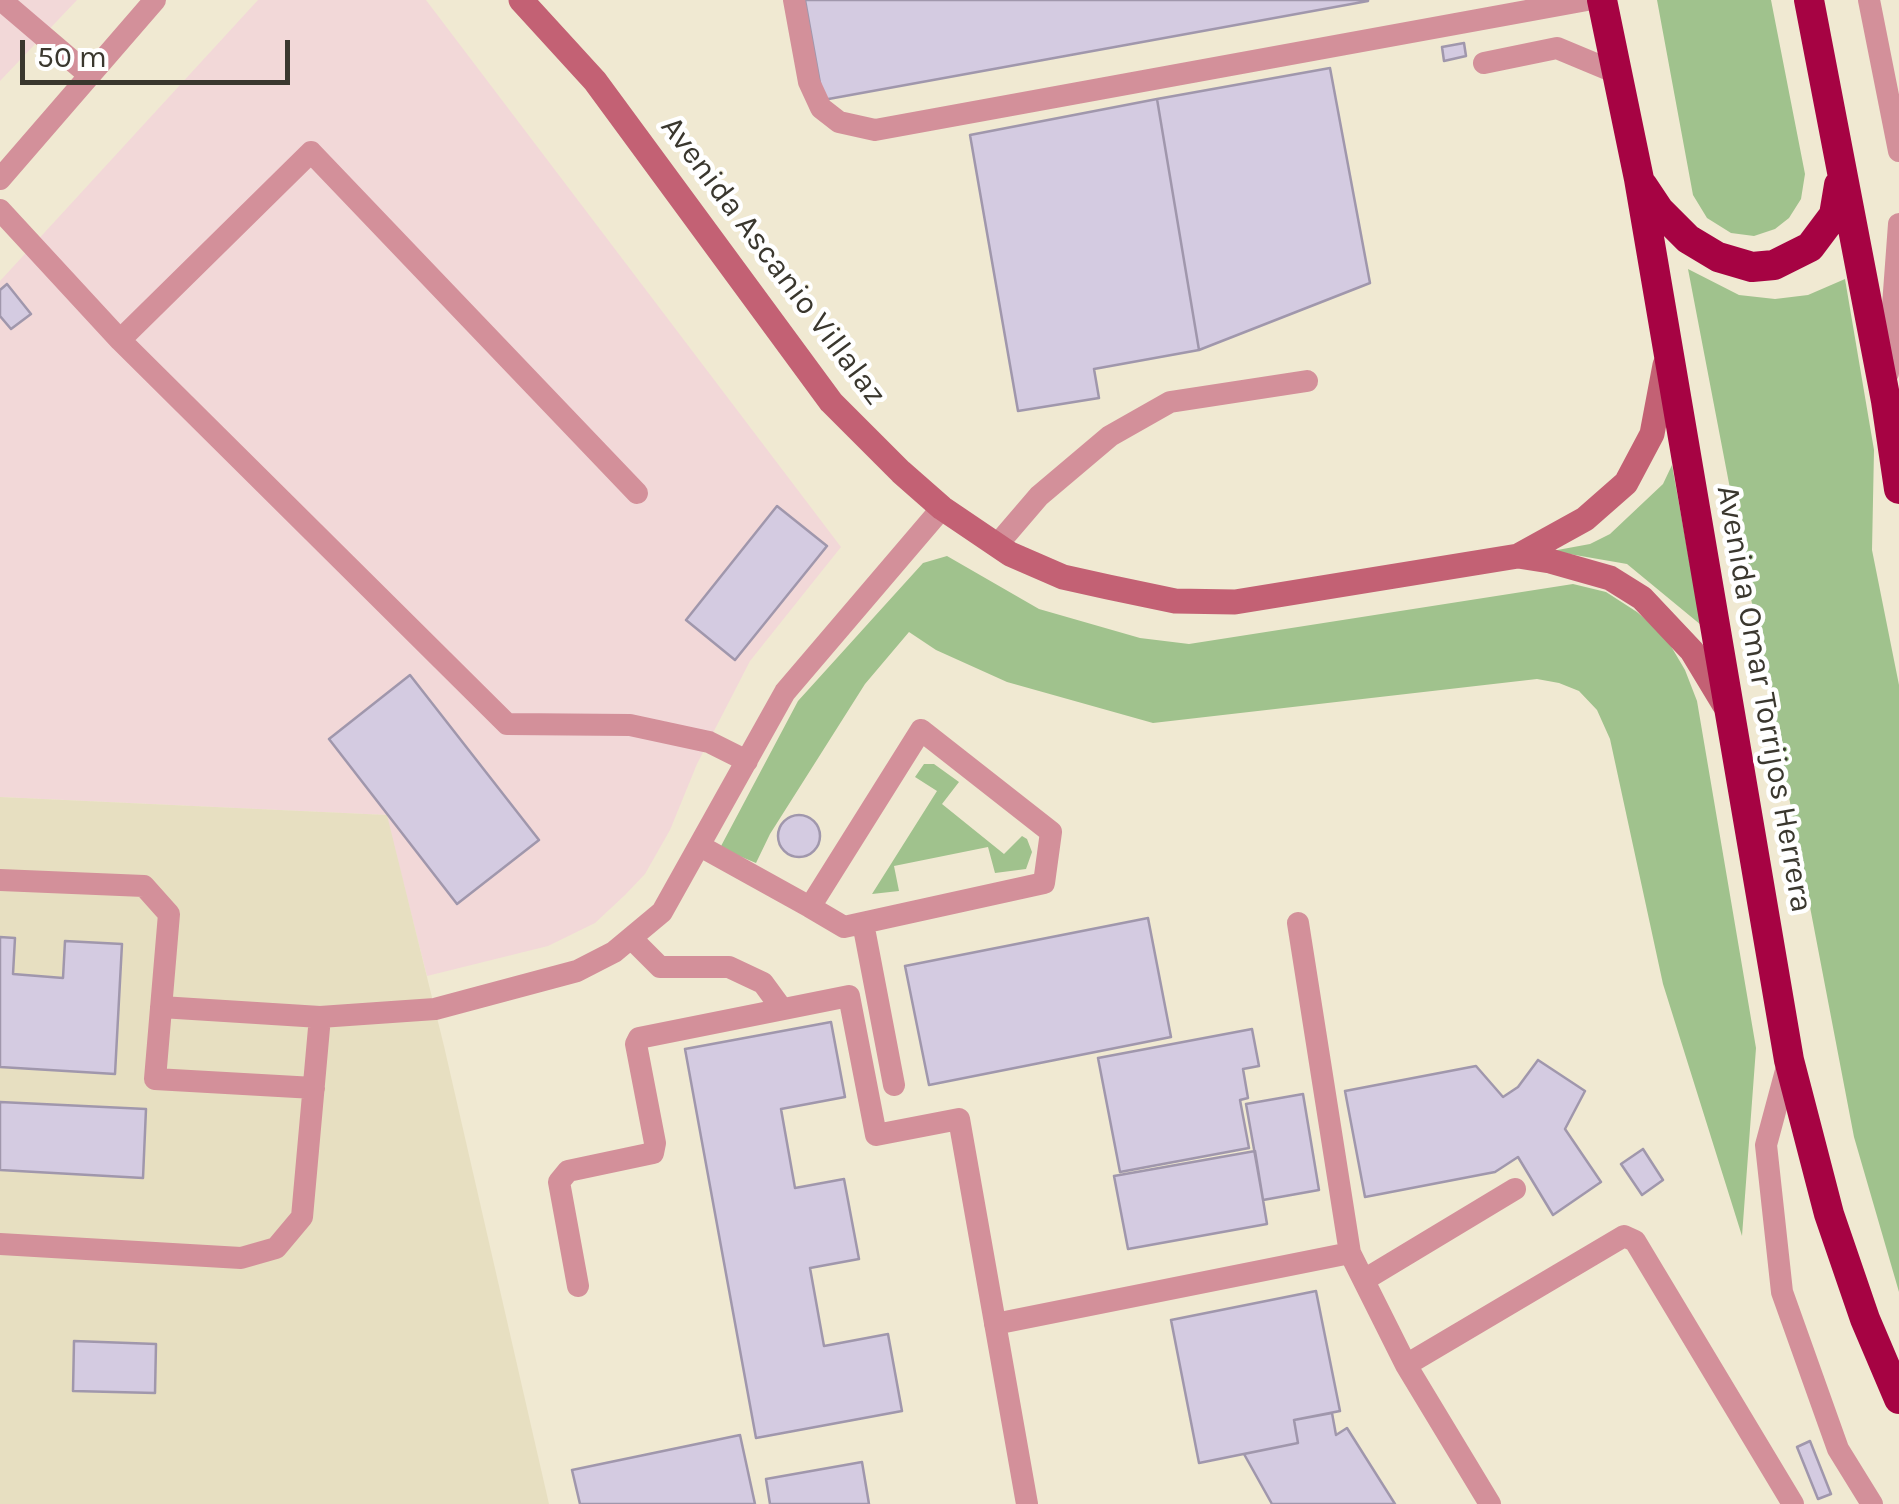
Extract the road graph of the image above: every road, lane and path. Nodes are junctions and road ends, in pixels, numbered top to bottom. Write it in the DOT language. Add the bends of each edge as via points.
graph roads {
  1 [pos="1,0"];
  2 [pos="155,0"];
  3 [pos="521,0"];
  4 [pos="794,0"];
  5 [pos="1587,0"];
  6 [pos="1602,0"];
  7 [pos="1809,0"];
  8 [pos="1868,0"];
  9 [pos="1484,63"];
  10 [pos="89,74"];
  11 [pos="1616,74"];
  12 [pos="1899,151"];
  13 [pos="1840,161"];
  14 [pos="0,179"];
  15 [pos="1639,180"];
  16 [pos="0,210"];
  17 [pos="1899,224"];
  18 [pos="120,340"];
  19 [pos="1668,345"];
  20 [pos="1307,381"];
  21 [pos="1886,401"];
  22 [pos="1899,489"];
  23 [pos="637,493"];
  24 [pos="942,508"];
  25 [pos="997,545"];
  26 [pos="1518,556"];
  27 [pos="1733,722"];
  28 [pos="747,761"];
  29 [pos="700,846"];
  30 [pos="0,880"];
  31 [pos="810,907"];
  32 [pos="862,923"];
  33 [pos="1298,923"];
  34 [pos="631,938"];
  35 [pos="161,1007"];
  36 [pos="782,1009"];
  37 [pos="320,1017"];
  38 [pos="1789,1060"];
  39 [pos="894,1085"];
  40 [pos="314,1088"];
  41 [pos="1515,1190"];
  42 [pos="0,1244"];
  43 [pos="1350,1253"];
  44 [pos="1364,1280"];
  45 [pos="578,1286"];
  46 [pos="995,1324"];
  47 [pos="1406,1365"];
  48 [pos="1899,1399"];
  49 [pos="1027,1504"];
  50 [pos="1490,1504"];
  51 [pos="1793,1504"];
  52 [pos="1872,1504"];
  1 -- 10 [label="lane"];
  2 -- 10 [label="lane"];
  3 -- 24 [label="main road, Avenida Ascanio Villalaz" via="596,81 832,402"];
  4 -- 5 [label="lane" via="809,82 821,108 839,122 875,130"];
  6 -- 11 [label="highway, Avenida Omar Torrijos Herrera"];
  7 -- 13 [label="highway"];
  8 -- 12 [label="lane"];
  9 -- 11 [label="lane" via="1558,48"];
  10 -- 14 [label="lane"];
  11 -- 15 [label="highway, Avenida Omar Torrijos Herrera"];
  13 -- 15 [label="highway" via="1834,215 1823,234 1774,265 1738,265 1700,247 1672,226"];
  13 -- 21 [label="highway"];
  15 -- 19 [label="highway, Avenida Omar Torrijos Herrera"];
  16 -- 18 [label="lane"];
  17 -- 21 [label="lane"];
  18 -- 23 [label="lane" via="312,152"];
  18 -- 28 [label="lane" via="507,724 630,726 709,742"];
  19 -- 26 [label="main road, Avenida Ascanio Villalaz" via="1658,416 1626,483 1584,519"];
  19 -- 27 [label="highway, Avenida Omar Torrijos Herrera"];
  20 -- 25 [label="lane" via="1170,402 1110,436 1039,496"];
  21 -- 22 [label="highway"];
  24 -- 25 [label="main road, Avenida Ascanio Villalaz"];
  24 -- 28 [label="lane" via="785,692"];
  25 -- 26 [label="main road, Avenida Ascanio Villalaz" via="1063,576 1175,601 1235,602"];
  26 -- 27 [label="main road, Avenida Ascanio Villalaz" via="1590,571 1642,598 1707,671"];
  27 -- 38 [label="highway, Avenida Omar Torrijos Herrera"];
  28 -- 29 [label="lane"];
  29 -- 31 [label="lane"];
  29 -- 34 [label="lane" via="662,912"];
  30 -- 35 [label="lane" via="144,886 169,914"];
  31 -- 32 [label="lane" via="844,927"];
  31 -- 32 [label="lane" via="921,730 1052,832 1044,882"];
  32 -- 39 [label="lane"];
  33 -- 43 [label="lane"];
  34 -- 36 [label="lane" via="660,967 729,967 762,983"];
  34 -- 37 [label="lane" via="578,971 435,1009"];
  35 -- 37 [label="lane"];
  35 -- 40 [label="lane" via="155,1079"];
  36 -- 45 [label="lane" via="639,1038 653,1153 568,1172 559,1182"];
  36 -- 46 [label="lane" via="848,996 876,1135 959,1120"];
  37 -- 40 [label="lane"];
  38 -- 48 [label="highway, Avenida Omar Torrijos Herrera" via="1829,1214"];
  38 -- 52 [label="lane" via="1766,1144 1782,1292 1838,1449"];
  40 -- 42 [label="lane" via="302,1217 276,1248 242,1258"];
  41 -- 44 [label="lane"];
  43 -- 44 [label="lane"];
  43 -- 46 [label="lane"];
  44 -- 47 [label="lane"];
  46 -- 49 [label="lane"];
  47 -- 50 [label="lane"];
  47 -- 51 [label="lane" via="1624,1236 1634,1241"];
}
